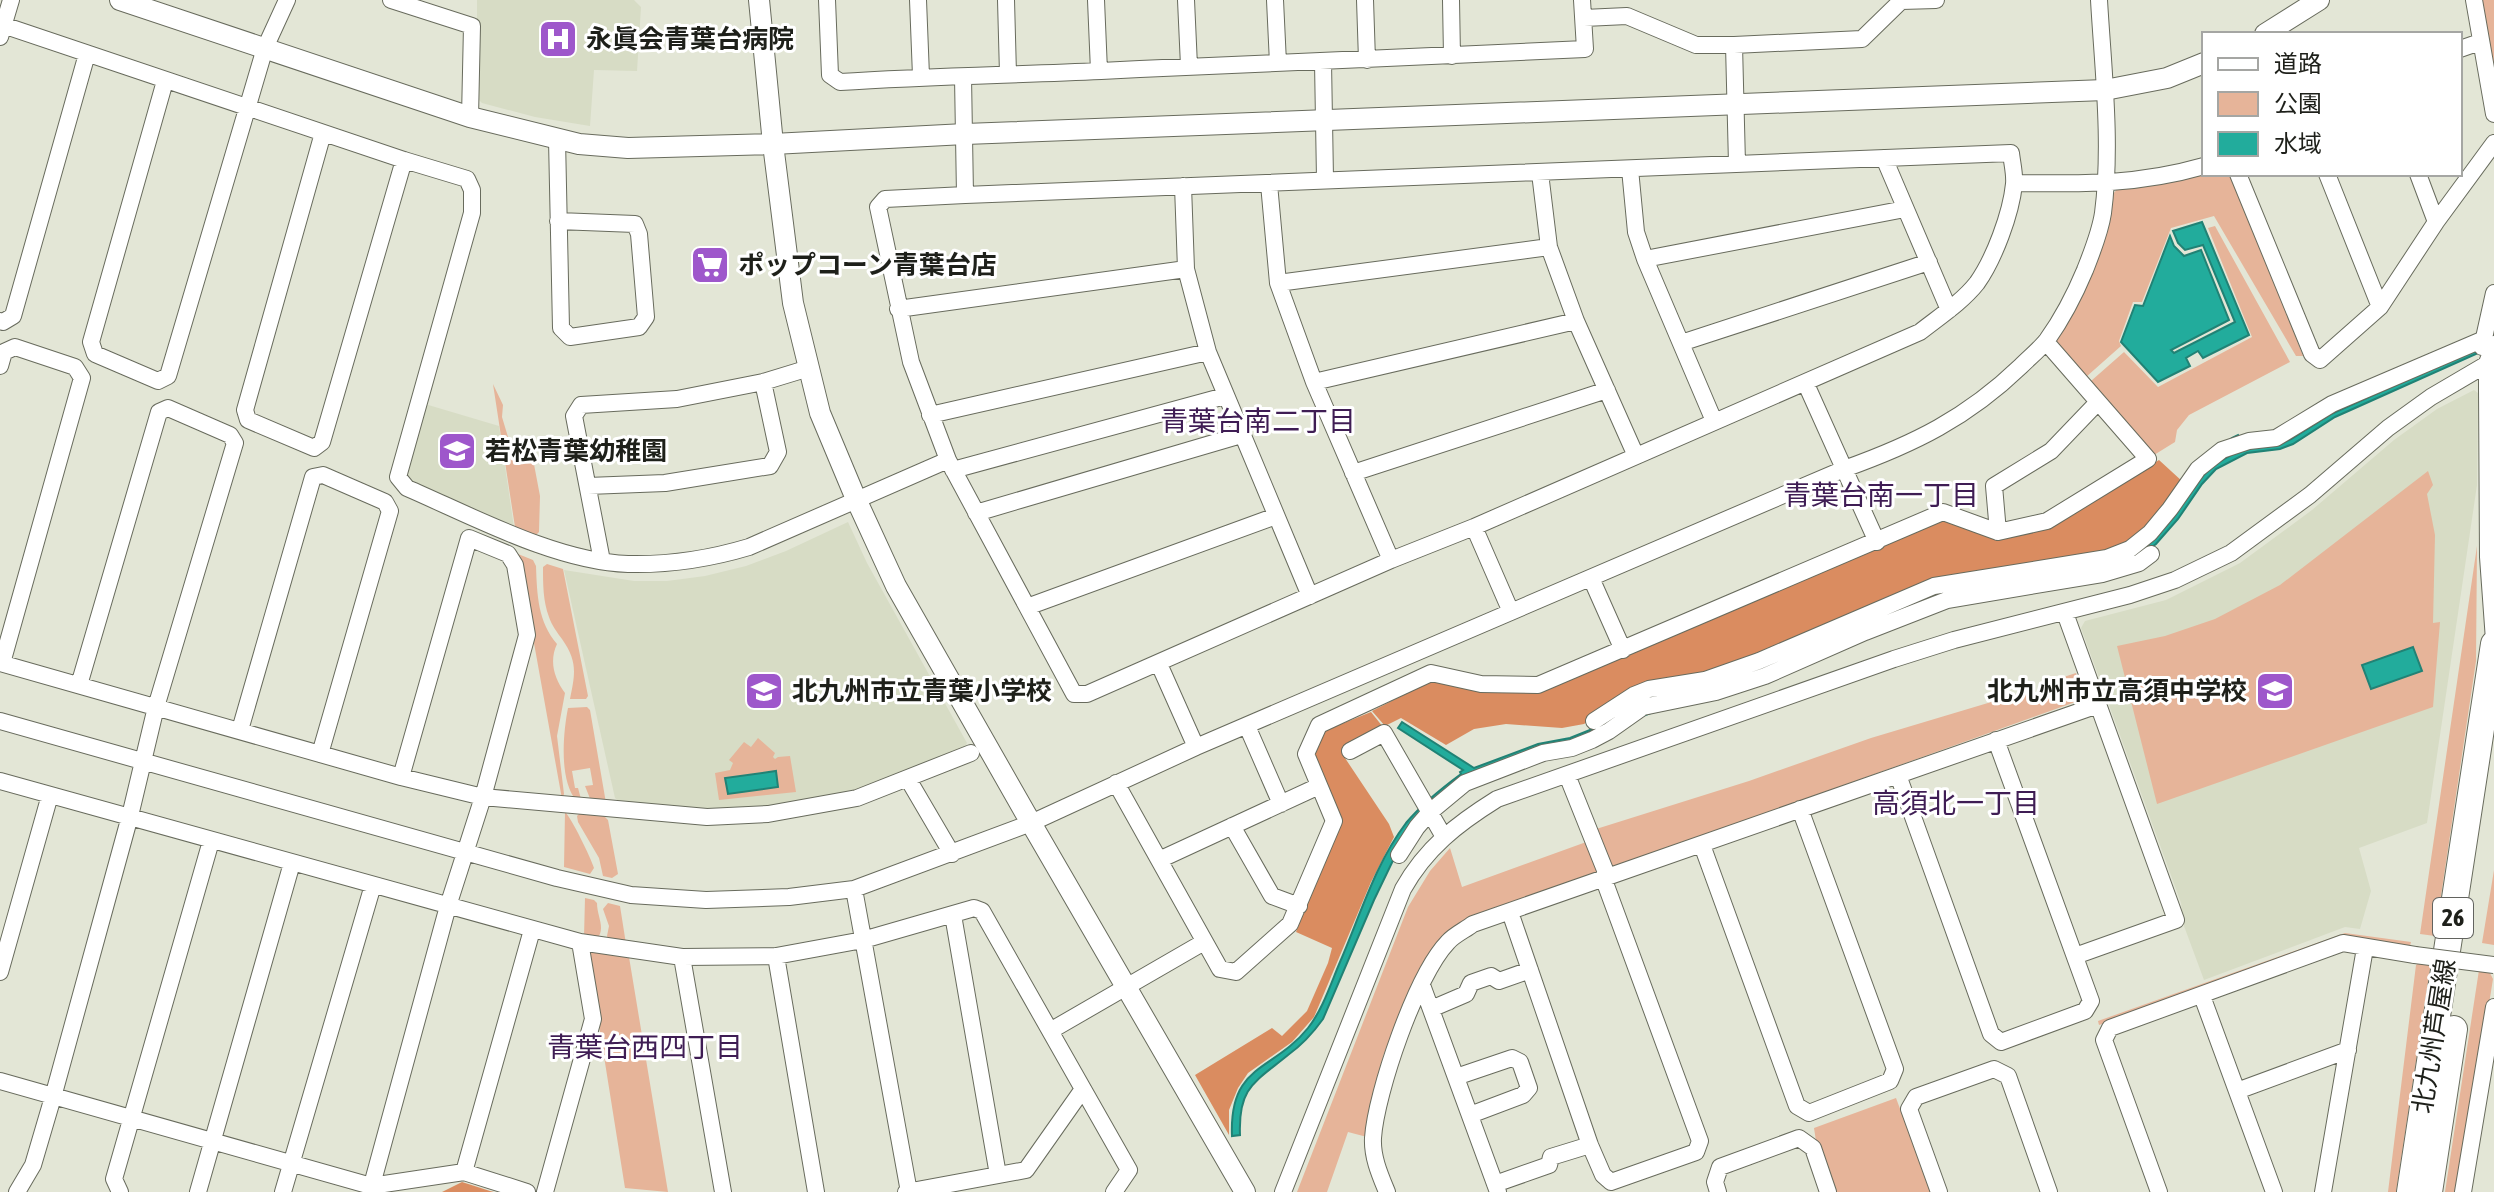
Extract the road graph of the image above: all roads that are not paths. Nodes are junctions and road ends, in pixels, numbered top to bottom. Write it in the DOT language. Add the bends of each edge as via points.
graph roads {
  1 [pos="11,0"];
  2 [pos="120,0"];
  3 [pos="287,0"];
  4 [pos="391,0"];
  5 [pos="759,0"];
  6 [pos="827,0"];
  7 [pos="918,0"];
  8 [pos="1006,0"];
  9 [pos="1096,0"];
  10 [pos="1186,0"];
  11 [pos="1275,0"];
  12 [pos="1365,0"];
  13 [pos="1451,0"];
  14 [pos="1582,0"];
  15 [pos="1936,0"];
  16 [pos="2099,0"];
  17 [pos="2319,0"];
  18 [pos="2474,0"];
  19 [pos="1584,18"];
  20 [pos="1,29"];
  21 [pos="2268,32"];
  22 [pos="2480,42"];
  23 [pos="1734,45"];
  24 [pos="265,48"];
  25 [pos="2462,48"];
  26 [pos="87,54"];
  27 [pos="1452,56"];
  28 [pos="1367,60"];
  29 [pos="1323,62"];
  30 [pos="1278,63"];
  31 [pos="2202,64"];
  32 [pos="1189,66"];
  33 [pos="1099,71"];
  34 [pos="1008,74"];
  35 [pos="921,76"];
  36 [pos="963,77"];
  37 [pos="165,81"];
  38 [pos="2105,90"];
  39 [pos="2493,105"];
  40 [pos="1736,106"];
  41 [pos="246,107"];
  42 [pos="470,117"];
  43 [pos="1325,120"];
  44 [pos="323,133"];
  45 [pos="965,134"];
  46 [pos="557,139"];
  47 [pos="2494,143"];
  48 [pos="773,144"];
  49 [pos="1884,158"];
  50 [pos="404,160"];
  51 [pos="1737,164"];
  52 [pos="2202,167"];
  53 [pos="1630,169"];
  54 [pos="1540,173"];
  55 [pos="2239,176"];
  56 [pos="2328,176"];
  57 [pos="2419,176"];
  58 [pos="1325,179"];
  59 [pos="2014,183"];
  60 [pos="1269,184"];
  61 [pos="2106,184"];
  62 [pos="1183,186"];
  63 [pos="965,195"];
  64 [pos="1905,209"];
  65 [pos="558,221"];
  66 [pos="2436,222"];
  67 [pos="1549,247"];
  68 [pos="1645,259"];
  69 [pos="1929,262"];
  70 [pos="1186,269"];
  71 [pos="1278,283"];
  72 [pos="2494,293"];
  73 [pos="2380,307"];
  74 [pos="898,309"];
  75 [pos="1949,310"];
  76 [pos="0,321"];
  77 [pos="1576,321"];
  78 [pos="2489,341"];
  79 [pos="2046,342"];
  80 [pos="1681,343"];
  81 [pos="1208,352"];
  82 [pos="2487,363"];
  83 [pos="0,366"];
  84 [pos="809,368"];
  85 [pos="763,382"];
  86 [pos="1314,382"];
  87 [pos="1806,384"];
  88 [pos="1607,390"];
  89 [pos="1225,396"];
  90 [pos="2098,402"];
  91 [pos="930,415"];
  92 [pos="1714,421"];
  93 [pos="1241,435"];
  94 [pos="1636,456"];
  95 [pos="951,465"];
  96 [pos="1844,469"];
  97 [pos="1353,473"];
  98 [pos="588,486"];
  99 [pos="856,499"];
  100 [pos="976,513"];
  101 [pos="1276,516"];
  102 [pos="1474,527"];
  103 [pos="1998,532"];
  104 [pos="1877,542"];
  105 [pos="2151,554"];
  106 [pos="1391,560"];
  107 [pos="602,561"];
  108 [pos="1591,578"];
  109 [pos="1310,596"];
  110 [pos="1027,607"];
  111 [pos="1511,612"];
  112 [pos="2065,613"];
  113 [pos="2494,642"];
  114 [pos="1623,650"];
  115 [pos="1,663"];
  116 [pos="1159,664"];
  117 [pos="79,685"];
  118 [pos="2098,705"];
  119 [pos="156,707"];
  120 [pos="0,721"];
  121 [pos="1594,721"];
  122 [pos="1247,726"];
  123 [pos="240,730"];
  124 [pos="1996,740"];
  125 [pos="1196,747"];
  126 [pos="1350,751"];
  127 [pos="971,753"];
  128 [pos="320,754"];
  129 [pos="2494,756"];
  130 [pos="145,761"];
  131 [pos="1567,775"];
  132 [pos="1898,775"];
  133 [pos="401,777"];
  134 [pos="908,779"];
  135 [pos="0,781"];
  136 [pos="1116,783"];
  137 [pos="1319,786"];
  138 [pos="50,795"];
  139 [pos="483,797"];
  140 [pos="1281,804"];
  141 [pos="1800,809"];
  142 [pos="1430,812"];
  143 [pos="130,816"];
  144 [pos="1031,823"];
  145 [pos="1232,826"];
  146 [pos="1444,837"];
  147 [pos="211,841"];
  148 [pos="1702,845"];
  149 [pos="466,851"];
  150 [pos="952,854"];
  151 [pos="1399,855"];
  152 [pos="1159,860"];
  153 [pos="292,863"];
  154 [pos="1604,880"];
  155 [pos="373,885"];
  156 [pos="854,889"];
  157 [pos="448,906"];
  158 [pos="1299,906"];
  159 [pos="1510,912"];
  160 [pos="953,915"];
  161 [pos="532,930"];
  162 [pos="863,940"];
  163 [pos="580,942"];
  164 [pos="1204,942"];
  165 [pos="2365,948"];
  166 [pos="776,956"];
  167 [pos="2075,956"];
  168 [pos="682,957"];
  169 [pos="2494,965"];
  170 [pos="1530,970"];
  171 [pos="0,972"];
  172 [pos="1422,985"];
  173 [pos="1127,986"];
  174 [pos="2202,996"];
  175 [pos="2494,1007"];
  176 [pos="1431,1009"];
  177 [pos="1050,1031"];
  178 [pos="2348,1050"];
  179 [pos="1456,1077"];
  180 [pos="0,1081"];
  181 [pos="1083,1089"];
  182 [pos="2237,1091"];
  183 [pos="53,1097"];
  184 [pos="1470,1115"];
  185 [pos="133,1121"];
  186 [pos="212,1143"];
  187 [pos="1590,1145"];
  188 [pos="292,1164"];
  189 [pos="464,1172"];
  190 [pos="998,1175"];
  191 [pos="1497,1188"];
  192 [pos="371,1189"];
  193 [pos="17,1192"];
  194 [pos="120,1192"];
  195 [pos="198,1192"];
  196 [pos="283,1192"];
  197 [pos="527,1192"];
  198 [pos="545,1192"];
  199 [pos="723,1192"];
  200 [pos="816,1192"];
  201 [pos="908,1192"];
  202 [pos="1114,1192"];
  203 [pos="1245,1192"];
  204 [pos="1283,1192"];
  205 [pos="1387,1192"];
  206 [pos="1718,1192"];
  207 [pos="1828,1192"];
  208 [pos="1939,1192"];
  209 [pos="2049,1192"];
  210 [pos="2159,1192"];
  211 [pos="2274,1192"];
  212 [pos="2323,1192"];
  213 [pos="2410,1192"];
  214 [pos="2429,1192"];
  215 [pos="2463,1192"];
  1 -- 20 [label="street"];
  2 -- 24 [label="street"];
  3 -- 24 [label="street"];
  4 -- 42 [label="street" via="472,26"];
  5 -- 48 [label="street"];
  6 -- 35 [label="street" via="830,75 840,82"];
  7 -- 35 [label="street"];
  8 -- 34 [label="street"];
  9 -- 33 [label="street"];
  10 -- 32 [label="street"];
  11 -- 30 [label="street"];
  12 -- 28 [label="street"];
  13 -- 27 [label="street"];
  14 -- 19 [label="street"];
  15 -- 23 [label="street" via="1901,1 1862,39"];
  16 -- 38 [label="street"];
  17 -- 21 [label="street"];
  18 -- 22 [label="street"];
  19 -- 23 [label="street" via="1627,16 1696,45"];
  19 -- 27 [label="street" via="1585,49"];
  20 -- 26 [label="street"];
  22 -- 25 [label="street"];
  22 -- 39 [label="street"];
  23 -- 40 [label="street"];
  24 -- 41 [label="street"];
  24 -- 42 [label="street"];
  26 -- 37 [label="street"];
  26 -- 76 [label="street" via="13,316"];
  27 -- 28 [label="street"];
  28 -- 29 [label="street"];
  29 -- 30 [label="street"];
  29 -- 43 [label="street"];
  30 -- 32 [label="street"];
  31 -- 38 [label="street" via="2167,78"];
  32 -- 33 [label="street"];
  33 -- 34 [label="street"];
  34 -- 36 [label="street"];
  35 -- 36 [label="street"];
  36 -- 45 [label="street"];
  37 -- 41 [label="street"];
  37 -- 41 [label="street" via="91,342 95,354 158,381 168,376"];
  38 -- 40 [label="street"];
  38 -- 61 [label="street"];
  40 -- 43 [label="street"];
  40 -- 51 [label="street"];
  41 -- 44 [label="street"];
  42 -- 46 [label="street"];
  43 -- 45 [label="street"];
  43 -- 58 [label="street"];
  44 -- 50 [label="street"];
  44 -- 50 [label="street" via="245,410 248,420 314,448 322,442"];
  45 -- 48 [label="street"];
  45 -- 63 [label="street"];
  46 -- 48 [label="street" via="628,148"];
  46 -- 65 [label="street"];
  47 -- 66 [label="street"];
  48 -- 84 [label="street" via="793,303"];
  49 -- 51 [label="street"];
  49 -- 59 [label="street" via="2011,153"];
  49 -- 64 [label="street"];
  50 -- 107 [label="street" via="467,179 472,213 398,477 407,488 483,521"];
  51 -- 53 [label="street"];
  52 -- 61 [label="street"];
  53 -- 54 [label="street"];
  53 -- 68 [label="street" via="1636,232"];
  54 -- 58 [label="street"];
  54 -- 67 [label="street"];
  55 -- 73 [label="street" via="2312,354 2320,360"];
  56 -- 73 [label="street"];
  57 -- 66 [label="street"];
  58 -- 60 [label="street"];
  59 -- 61 [label="street"];
  59 -- 75 [label="street" via="1989,262 1976,284"];
  60 -- 62 [label="street"];
  60 -- 71 [label="street"];
  61 -- 79 [label="street" via="2095,246"];
  62 -- 63 [label="street"];
  62 -- 70 [label="street"];
  63 -- 74 [label="street" via="885,199 878,207"];
  64 -- 68 [label="street"];
  64 -- 69 [label="street"];
  65 -- 65 [label="street" via="635,224 646,317 639,327 570,337 561,328"];
  66 -- 73 [label="street"];
  67 -- 71 [label="street"];
  67 -- 77 [label="street"];
  68 -- 80 [label="street"];
  69 -- 75 [label="street"];
  69 -- 80 [label="street"];
  70 -- 74 [label="street"];
  70 -- 81 [label="street"];
  71 -- 86 [label="street"];
  72 -- 78 [label="street"];
  74 -- 91 [label="street"];
  75 -- 87 [label="street" via="1901,342"];
  77 -- 86 [label="street"];
  77 -- 88 [label="street"];
  78 -- 82 [label="street"];
  78 -- 121 [label="street" via="2332,404 2276,438 2222,450 2198,469 2150,533 2130,549 2107,558 1934,586 1759,661 1705,680 1649,689"];
  79 -- 90 [label="street"];
  79 -- 96 [label="street" via="1997,389 1943,426"];
  80 -- 92 [label="street"];
  81 -- 89 [label="street"];
  81 -- 91 [label="street"];
  82 -- 112 [label="street" via="2388,428 2231,553 2175,580"];
  82 -- 113 [label="street"];
  83 -- 115 [label="street" via="4,352 15,347 75,367 82,378"];
  84 -- 85 [label="street"];
  84 -- 99 [label="street" via="820,413"];
  85 -- 98 [label="street" via="677,399 581,405 574,416"];
  85 -- 98 [label="street" via="778,452 770,466 665,483"];
  86 -- 97 [label="street"];
  87 -- 92 [label="street"];
  87 -- 96 [label="street"];
  88 -- 94 [label="street"];
  88 -- 97 [label="street"];
  89 -- 93 [label="street"];
  89 -- 95 [label="street"];
  90 -- 103 [label="street" via="2051,451 1994,486"];
  90 -- 103 [label="street" via="2148,459 2047,521"];
  91 -- 95 [label="street"];
  92 -- 94 [label="street"];
  93 -- 100 [label="street"];
  93 -- 101 [label="street"];
  94 -- 102 [label="street"];
  95 -- 99 [label="street"];
  95 -- 100 [label="street"];
  96 -- 104 [label="street"];
  96 -- 108 [label="street"];
  97 -- 106 [label="street"];
  98 -- 107 [label="street"];
  99 -- 107 [label="street" via="715,557 676,563"];
  99 -- 144 [label="street" via="896,586"];
  100 -- 110 [label="street"];
  101 -- 109 [label="street"];
  101 -- 110 [label="street"];
  102 -- 106 [label="street"];
  102 -- 111 [label="street"];
  103 -- 104 [label="street" via="1943,512"];
  104 -- 114 [label="street"];
  105 -- 142 [label="street" via="2102,574 1947,600 1765,676 1649,705 1592,740 1465,783"];
  106 -- 109 [label="street"];
  108 -- 111 [label="street"];
  108 -- 114 [label="street"];
  109 -- 116 [label="street"];
  110 -- 116 [label="street" via="1074,694 1087,694"];
  111 -- 122 [label="street"];
  112 -- 118 [label="street"];
  112 -- 131 [label="street" via="1954,640"];
  113 -- 213 [label="main road, 北九州芦屋線 / 26"];
  114 -- 137 [label="street" via="1538,685 1481,684 1431,673 1319,725 1306,754"];
  115 -- 117 [label="street"];
  116 -- 125 [label="street"];
  117 -- 119 [label="street"];
  117 -- 119 [label="street" via="159,412 168,408 230,435 235,443"];
  118 -- 124 [label="street"];
  118 -- 167 [label="street" via="2176,920"];
  119 -- 123 [label="street"];
  119 -- 130 [label="street"];
  120 -- 130 [label="street"];
  122 -- 125 [label="street"];
  122 -- 140 [label="street"];
  123 -- 128 [label="street"];
  123 -- 128 [label="street" via="313,477 323,475 385,502 390,511"];
  124 -- 132 [label="street"];
  124 -- 167 [label="street"];
  125 -- 136 [label="street"];
  126 -- 142 [label="street" via="1384,733"];
  127 -- 134 [label="street"];
  128 -- 133 [label="street"];
  129 -- 214 [label="main road, 北九州芦屋線 / 26"];
  130 -- 143 [label="street"];
  130 -- 149 [label="street"];
  131 -- 146 [label="street" via="1497,799"];
  131 -- 154 [label="street" via="1605,870"];
  132 -- 141 [label="street"];
  132 -- 167 [label="street" via="1991,1034 2001,1042 2085,1011 2091,1001"];
  133 -- 139 [label="street"];
  133 -- 139 [label="street" via="469,538 508,554 515,565 527,635"];
  134 -- 139 [label="street" via="813,807 707,817"];
  134 -- 150 [label="street"];
  135 -- 138 [label="street"];
  136 -- 144 [label="street"];
  136 -- 152 [label="street"];
  137 -- 140 [label="street"];
  137 -- 158 [label="street" via="1334,821"];
  138 -- 143 [label="street"];
  138 -- 171 [label="street"];
  139 -- 149 [label="street"];
  140 -- 145 [label="street"];
  141 -- 148 [label="street"];
  141 -- 148 [label="street" via="1895,1069 1890,1081 1809,1113 1797,1106"];
  142 -- 146 [label="street"];
  142 -- 151 [label="street"];
  143 -- 147 [label="street"];
  143 -- 183 [label="street"];
  144 -- 150 [label="street"];
  144 -- 173 [label="street"];
  145 -- 152 [label="street"];
  145 -- 158 [label="street" via="1272,896"];
  146 -- 204 [label="street" via="1403,889"];
  147 -- 153 [label="street"];
  147 -- 185 [label="street"];
  148 -- 154 [label="street"];
  149 -- 156 [label="street" via="631,895 706,900"];
  149 -- 157 [label="street"];
  150 -- 156 [label="street"];
  152 -- 164 [label="street"];
  153 -- 155 [label="street"];
  153 -- 186 [label="street"];
  154 -- 159 [label="street"];
  154 -- 187 [label="street" via="1700,1141 1696,1152 1611,1182"];
  155 -- 157 [label="street"];
  155 -- 188 [label="street"];
  156 -- 162 [label="street"];
  157 -- 161 [label="street"];
  157 -- 192 [label="street"];
  158 -- 164 [label="street" via="1290,924 1236,972 1220,969"];
  159 -- 170 [label="street"];
  159 -- 172 [label="street" via="1473,924 1448,942"];
  160 -- 162 [label="street"];
  160 -- 177 [label="street" via="974,908 982,911"];
  160 -- 190 [label="street"];
  161 -- 163 [label="street"];
  161 -- 189 [label="street"];
  162 -- 166 [label="street"];
  162 -- 201 [label="street"];
  163 -- 168 [label="street"];
  163 -- 198 [label="street" via="593,1019"];
  164 -- 173 [label="street"];
  165 -- 169 [label="street, bridge"];
  165 -- 174 [label="street" via="2343,943"];
  165 -- 178 [label="street"];
  166 -- 168 [label="street"];
  166 -- 200 [label="street"];
  168 -- 199 [label="street"];
  170 -- 176 [label="street" via="1499,981 1491,976 1471,983 1466,994"];
  170 -- 187 [label="street"];
  172 -- 176 [label="street"];
  172 -- 205 [label="street" via="1397,1041 1373,1138 1374,1158"];
  173 -- 177 [label="street"];
  173 -- 203 [label="street"];
  174 -- 182 [label="street"];
  174 -- 210 [label="street" via="2110,1028 2104,1040"];
  175 -- 215 [label="street"];
  176 -- 179 [label="street"];
  177 -- 181 [label="street"];
  178 -- 182 [label="street"];
  178 -- 212 [label="street"];
  179 -- 184 [label="street"];
  179 -- 184 [label="street" via="1512,1058 1520,1062 1529,1088 1523,1095"];
  180 -- 183 [label="street"];
  181 -- 190 [label="street" via="1026,1170"];
  181 -- 202 [label="street" via="1129,1170"];
  182 -- 211 [label="street"];
  183 -- 185 [label="street"];
  183 -- 193 [label="street" via="33,1165"];
  184 -- 191 [label="street"];
  185 -- 186 [label="street"];
  185 -- 194 [label="street" via="114,1179"];
  186 -- 188 [label="street"];
  186 -- 195 [label="street"];
  187 -- 191 [label="street" via="1551,1157 1549,1165"];
  188 -- 192 [label="street"];
  188 -- 196 [label="street"];
  189 -- 192 [label="street"];
  189 -- 197 [label="street"];
  190 -- 201 [label="street"];
  206 -- 207 [label="street" via="1720,1167 1799,1138 1813,1148"];
  208 -- 209 [label="street" via="1909,1109 1916,1097 1994,1069 2008,1076"];
}
